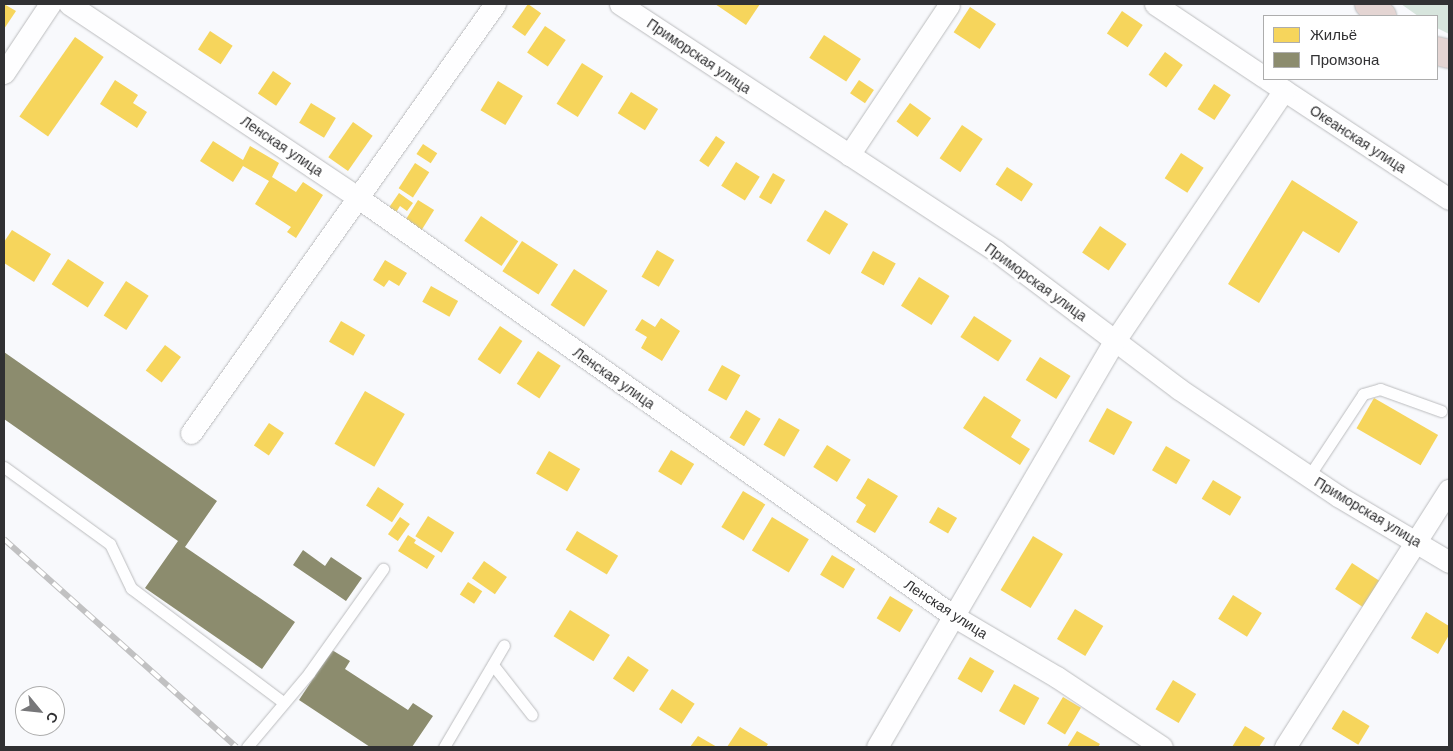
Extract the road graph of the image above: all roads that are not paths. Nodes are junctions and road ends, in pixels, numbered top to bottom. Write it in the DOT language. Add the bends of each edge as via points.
graph roads {
  1 [pos="50,4"];
  2 [pos="69,4"];
  3 [pos="495,4"];
  4 [pos="620,4"];
  5 [pos="1156,4"];
  6 [pos="1369,4"];
  7 [pos="949,5"];
  8 [pos="1381,15"];
  9 [pos="4,73"];
  10 [pos="1263,76"];
  11 [pos="1272,82"];
  12 [pos="848,156"];
  13 [pos="357,197"];
  14 [pos="1449,199"];
  15 [pos="1114,342"];
  16 [pos="1441,411"];
  17 [pos="190,433"];
  18 [pos="4,467"];
  19 [pos="1309,476"];
  20 [pos="1449,490"];
  21 [pos="1417,542"];
  22 [pos="1449,562"];
  23 [pos="383,569"];
  24 [pos="955,618"];
  25 [pos="504,645"];
  26 [pos="493,665"];
  27 [pos="284,703"];
  28 [pos="532,715"];
  29 [pos="251,746"];
  30 [pos="444,747"];
  31 [pos="877,747"];
  32 [pos="1162,747"];
  33 [pos="1285,747"];
  1 -- 9 [label="street"];
  2 -- 13 [label="street, Ленская улица"];
  3 -- 13 [label="street"];
  4 -- 12 [label="street, Приморская улица"];
  5 -- 10 [label="street, Океанская улица"];
  6 -- 8 [label="highway"];
  7 -- 12 [label="street"];
  11 -- 14 [label="street, Океанская улица"];
  11 -- 15 [label="street"];
  12 -- 15 [label="street, Приморская улица" via="996,251"];
  13 -- 17 [label="street"];
  13 -- 24 [label="street, Ленская улица"];
  15 -- 19 [label="street, Приморская улица"];
  15 -- 24 [label="street"];
  16 -- 19 [label="lane" via="1380,389 1364,394"];
  18 -- 27 [label="lane" via="110,544 131,588"];
  19 -- 21 [label="street, Приморская улица"];
  20 -- 21 [label="street"];
  21 -- 22 [label="street, Приморская улица"];
  21 -- 33 [label="street"];
  23 -- 27 [label="lane"];
  24 -- 31 [label="street"];
  24 -- 32 [label="street, Ленская улица" via="1057,677"];
  25 -- 26 [label="lane"];
  26 -- 28 [label="lane"];
  26 -- 30 [label="lane"];
  27 -- 29 [label="lane"];
}
